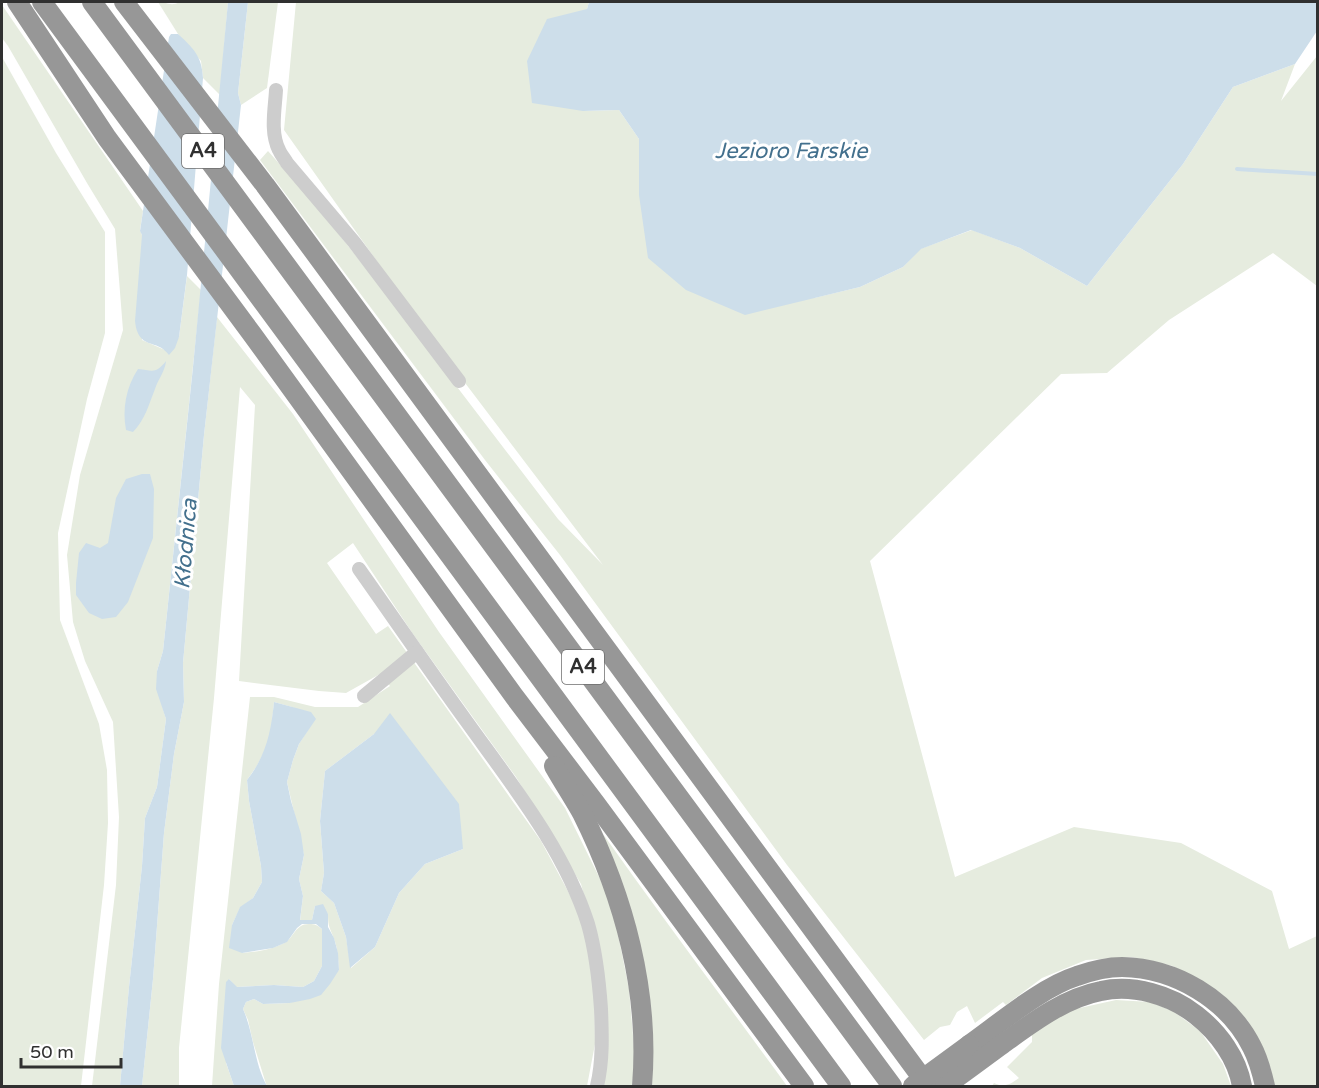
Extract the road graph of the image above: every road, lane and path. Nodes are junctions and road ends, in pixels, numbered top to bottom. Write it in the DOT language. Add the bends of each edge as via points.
graph roads {
  1 [pos="17,2"];
  2 [pos="42,2"];
  3 [pos="92,2"];
  4 [pos="124,2"];
  5 [pos="276,90"];
  6 [pos="459,381"];
  7 [pos="359,569"];
  8 [pos="417,652"];
  9 [pos="364,696"];
  10 [pos="514,696"];
  11 [pos="975,1052"];
  12 [pos="597,1086"];
  13 [pos="642,1086"];
  14 [pos="804,1086"];
  15 [pos="841,1086"];
  16 [pos="892,1086"];
  17 [pos="912,1086"];
  18 [pos="928,1086"];
  19 [pos="945,1086"];
  20 [pos="1242,1086"];
  21 [pos="1265,1086"];
  1 -- 10 [label="highway" via="107,138"];
  2 -- 15 [label="highway, A4"];
  3 -- 16 [label="highway, A4"];
  4 -- 18 [label="highway" via="265,185"];
  5 -- 6 [label="lane" via="274,122 279,151"];
  7 -- 8 [label="lane"];
  8 -- 9 [label="lane"];
  8 -- 12 [label="lane" via="547,837 572,884 588,924 599,971 602,1041"];
  10 -- 13 [label="highway" via="581,813 622,913 640,995"];
  10 -- 14 [label="highway"];
  11 -- 17 [label="highway, bridge"];
  11 -- 19 [label="highway"];
  11 -- 20 [label="highway" via="1021,1031 1076,998 1122,989 1176,1002 1207,1023 1233,1058"];
  11 -- 21 [label="highway" via="1032,1000 1075,976 1120,967 1142,969 1186,983 1225,1010 1252,1047"];
}
